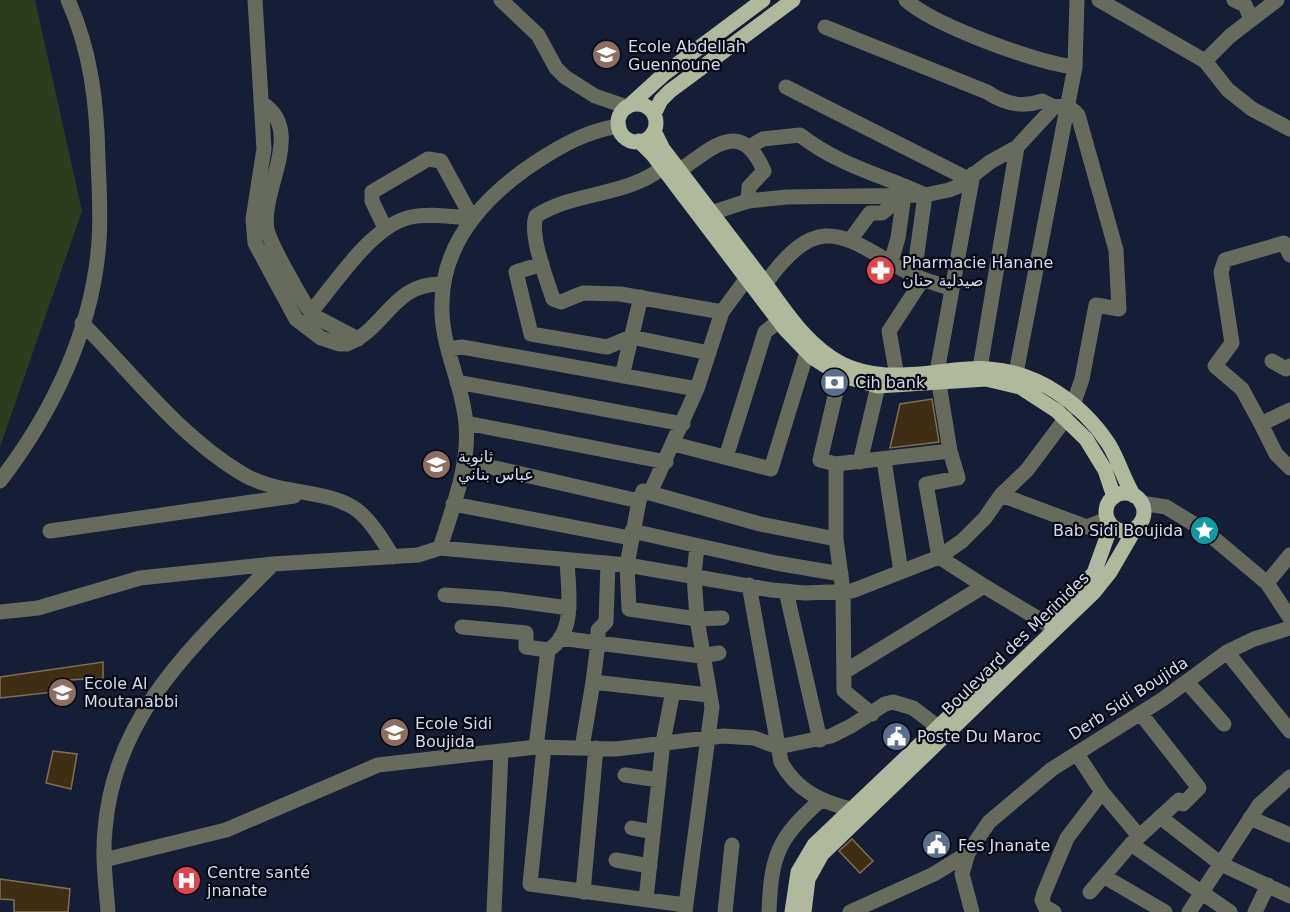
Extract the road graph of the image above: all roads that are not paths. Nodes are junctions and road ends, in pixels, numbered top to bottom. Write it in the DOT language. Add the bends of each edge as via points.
graph roads {
  1 [pos="68,0"];
  2 [pos="255,0"];
  3 [pos="501,0"];
  4 [pos="763,0"];
  5 [pos="793,0"];
  6 [pos="906,0"];
  7 [pos="1077,0"];
  8 [pos="1099,0"];
  9 [pos="1276,0"];
  10 [pos="1244,6"];
  11 [pos="825,27"];
  12 [pos="1205,61"];
  13 [pos="1075,67"];
  14 [pos="786,87"];
  15 [pos="262,103"];
  16 [pos="628,106"];
  17 [pos="1060,106"];
  18 [pos="654,114"];
  19 [pos="619,126"];
  20 [pos="1290,129"];
  21 [pos="654,131"];
  22 [pos="639,141"];
  23 [pos="749,147"];
  24 [pos="1017,147"];
  25 [pos="662,168"];
  26 [pos="679,171"];
  27 [pos="970,177"];
  28 [pos="904,195"];
  29 [pos="925,195"];
  30 [pos="748,201"];
  31 [pos="711,213"];
  32 [pos="472,218"];
  33 [pos="385,228"];
  34 [pos="851,239"];
  35 [pos="1290,255"];
  36 [pos="891,262"];
  37 [pos="542,264"];
  38 [pos="918,277"];
  39 [pos="747,278"];
  40 [pos="443,284"];
  41 [pos="765,284"];
  42 [pos="952,289"];
  43 [pos="640,297"];
  44 [pos="311,312"];
  45 [pos="722,312"];
  46 [pos="779,321"];
  47 [pos="82,322"];
  48 [pos="631,337"];
  49 [pos="358,339"];
  50 [pos="448,349"];
  51 [pos="807,352"];
  52 [pos="709,353"];
  53 [pos="1272,361"];
  54 [pos="1290,366"];
  55 [pos="980,368"];
  56 [pos="1016,373"];
  57 [pos="840,375"];
  58 [pos="622,376"];
  59 [pos="897,376"];
  60 [pos="938,378"];
  61 [pos="457,382"];
  62 [pos="878,386"];
  63 [pos="697,389"];
  64 [pos="1290,410"];
  65 [pos="1069,411"];
  66 [pos="466,423"];
  67 [pos="683,424"];
  68 [pos="1261,424"];
  69 [pos="674,444"];
  70 [pos="950,451"];
  71 [pos="726,457"];
  72 [pos="884,460"];
  73 [pos="464,461"];
  74 [pos="666,462"];
  75 [pos="860,462"];
  76 [pos="836,464"];
  77 [pos="1290,468"];
  78 [pos="0,481"];
  79 [pos="303,494"];
  80 [pos="1001,495"];
  81 [pos="645,497"];
  82 [pos="1114,497"];
  83 [pos="1138,500"];
  84 [pos="453,504"];
  85 [pos="1109,522"];
  86 [pos="1135,528"];
  87 [pos="50,531"];
  88 [pos="631,534"];
  89 [pos="836,539"];
  90 [pos="697,546"];
  91 [pos="440,548"];
  92 [pos="1290,555"];
  93 [pos="393,557"];
  94 [pos="939,557"];
  95 [pos="567,560"];
  96 [pos="608,563"];
  97 [pos="776,563"];
  98 [pos="273,564"];
  99 [pos="627,565"];
  100 [pos="902,572"];
  101 [pos="841,574"];
  102 [pos="694,575"];
  103 [pos="1267,583"];
  104 [pos="749,585"];
  105 [pos="984,586"];
  106 [pos="779,591"];
  107 [pos="843,591"];
  108 [pos="445,595"];
  109 [pos="569,608"];
  110 [pos="0,612"];
  111 [pos="722,618"];
  112 [pos="1290,618"];
  113 [pos="697,619"];
  114 [pos="1047,624"];
  115 [pos="462,627"];
  116 [pos="1290,628"];
  117 [pos="560,638"];
  118 [pos="598,643"];
  119 [pos="548,650"];
  120 [pos="1227,652"];
  121 [pos="719,653"];
  122 [pos="701,656"];
  123 [pos="844,672"];
  124 [pos="593,682"];
  125 [pos="1187,682"];
  126 [pos="673,692"];
  127 [pos="708,695"];
  128 [pos="872,714"];
  129 [pos="1141,714"];
  130 [pos="1224,724"];
  131 [pos="938,728"];
  132 [pos="1290,730"];
  133 [pos="706,737"];
  134 [pos="820,740"];
  135 [pos="663,742"];
  136 [pos="540,747"];
  137 [pos="777,747"];
  138 [pos="589,748"];
  139 [pos="501,751"];
  140 [pos="1077,753"];
  141 [pos="625,775"];
  142 [pos="1290,777"];
  143 [pos="659,780"];
  144 [pos="1102,792"];
  145 [pos="821,800"];
  146 [pos="851,809"];
  147 [pos="1160,817"];
  148 [pos="1250,818"];
  149 [pos="632,828"];
  150 [pos="653,832"];
  151 [pos="1290,835"];
  152 [pos="1135,840"];
  153 [pos="732,845"];
  154 [pos="968,853"];
  155 [pos="104,860"];
  156 [pos="616,861"];
  157 [pos="1221,864"];
  158 [pos="650,866"];
  159 [pos="1105,877"];
  160 [pos="1268,885"];
  161 [pos="583,892"];
  162 [pos="1090,892"];
  163 [pos="1200,894"];
  164 [pos="1290,896"];
  165 [pos="646,898"];
  166 [pos="685,908"];
  167 [pos="108,912"];
  168 [pos="494,912"];
  169 [pos="725,912"];
  170 [pos="769,912"];
  171 [pos="792,912"];
  172 [pos="804,912"];
  173 [pos="850,912"];
  174 [pos="972,912"];
  175 [pos="1054,912"];
  176 [pos="1165,912"];
  177 [pos="1189,912"];
  178 [pos="1230,912"];
  179 [pos="1255,912"];
  1 -- 47 [label="street" via="82,32 94,87 98,131 99,241"];
  2 -- 15 [label="street"];
  3 -- 16 [label="street" via="538,35 565,77 594,96"];
  4 -- 16 [label="main road"];
  5 -- 18 [label="main road" via="670,91"];
  6 -- 13 [label="street" via="929,15 990,42 1045,62"];
  7 -- 13 [label="street"];
  8 -- 12 [label="street"];
  9 -- 10 [label="street"];
  10 -- 12 [label="street"];
  11 -- 17 [label="street" via="997,99 1026,106 1042,101"];
  12 -- 20 [label="street" via="1228,90 1252,109"];
  13 -- 17 [label="street"];
  14 -- 27 [label="street"];
  15 -- 44 [label="street" via="270,108 281,133 267,213 268,233"];
  15 -- 49 [label="street" via="264,149 253,219 255,243 300,324 339,344"];
  16 -- 18 [label="main road" via="645,105"];
  16 -- 19 [label="main road" via="619,117"];
  17 -- 24 [label="street"];
  17 -- 56 [label="street"];
  17 -- 65 [label="street" via="1078,115 1103,200 1116,250 1119,309 1096,305 1082,380"];
  18 -- 21 [label="main road"];
  19 -- 22 [label="main road" via="626,138"];
  19 -- 32 [label="street" via="587,133 554,151 516,176"];
  21 -- 22 [label="main road"];
  21 -- 26 [label="main road"];
  22 -- 25 [label="main road"];
  23 -- 26 [label="street" via="737,140 722,141"];
  23 -- 29 [label="street" via="763,139 800,135 836,160"];
  23 -- 30 [label="street" via="764,171 748,187"];
  24 -- 27 [label="street"];
  24 -- 55 [label="street"];
  25 -- 37 [label="street" via="634,186 579,199 536,216 534,225"];
  25 -- 39 [label="main road"];
  26 -- 31 [label="main road"];
  27 -- 29 [label="street" via="954,189"];
  27 -- 42 [label="street"];
  28 -- 29 [label="street"];
  28 -- 30 [label="street"];
  28 -- 34 [label="street" via="882,213 870,213"];
  28 -- 36 [label="street"];
  29 -- 38 [label="street"];
  30 -- 31 [label="street"];
  31 -- 41 [label="main road"];
  32 -- 33 [label="street" via="414,216"];
  32 -- 33 [label="street" via="446,166 433,158 372,192 372,201"];
  32 -- 40 [label="street" via="448,260"];
  33 -- 44 [label="street"];
  34 -- 36 [label="street"];
  34 -- 41 [label="street" via="829,236 800,245"];
  35 -- 68 [label="street" via="1284,243 1259,249 1225,260 1221,272 1232,343 1215,366 1242,389"];
  36 -- 38 [label="street"];
  37 -- 43 [label="street" via="557,301 583,293"];
  37 -- 48 [label="street" via="516,272 531,334 607,347"];
  38 -- 42 [label="street"];
  38 -- 59 [label="street" via="890,331"];
  39 -- 45 [label="street"];
  39 -- 46 [label="main road"];
  40 -- 49 [label="street" via="404,294"];
  40 -- 50 [label="street" via="442,325"];
  41 -- 59 [label="main road" via="802,332 830,356 861,372"];
  42 -- 60 [label="street"];
  43 -- 45 [label="street"];
  43 -- 48 [label="street"];
  44 -- 49 [label="street"];
  45 -- 52 [label="street"];
  46 -- 51 [label="main road"];
  46 -- 71 [label="street" via="765,332"];
  47 -- 78 [label="street" via="48,411"];
  47 -- 79 [label="street" via="185,431 214,455 263,484"];
  48 -- 52 [label="street"];
  48 -- 58 [label="street"];
  50 -- 58 [label="street" via="462,347"];
  50 -- 61 [label="street"];
  51 -- 57 [label="main road"];
  51 -- 71 [label="street" via="771,469"];
  52 -- 63 [label="street"];
  53 -- 54 [label="street" via="1286,369"];
  55 -- 56 [label="main road"];
  55 -- 60 [label="main road"];
  56 -- 65 [label="main road" via="1040,382"];
  57 -- 62 [label="main road"];
  57 -- 76 [label="street" via="820,460"];
  58 -- 63 [label="street"];
  59 -- 60 [label="main road"];
  60 -- 62 [label="main road"];
  60 -- 65 [label="main road" via="1013,384"];
  60 -- 70 [label="street"];
  61 -- 66 [label="street"];
  61 -- 67 [label="street"];
  62 -- 75 [label="street"];
  63 -- 67 [label="street"];
  64 -- 68 [label="street"];
  65 -- 80 [label="street" via="1027,470"];
  65 -- 82 [label="main road" via="1105,470"];
  65 -- 83 [label="main road" via="1108,443"];
  66 -- 73 [label="street"];
  66 -- 74 [label="street"];
  67 -- 69 [label="street"];
  68 -- 77 [label="street" via="1276,454"];
  69 -- 71 [label="street"];
  69 -- 74 [label="street"];
  70 -- 72 [label="street"];
  70 -- 94 [label="street" via="958,478 926,484"];
  72 -- 75 [label="street"];
  72 -- 100 [label="street"];
  73 -- 81 [label="street"];
  73 -- 84 [label="street"];
  74 -- 81 [label="street"];
  75 -- 76 [label="street"];
  76 -- 89 [label="street"];
  79 -- 87 [label="street"];
  79 -- 93 [label="street" via="333,498 358,511"];
  80 -- 85 [label="street" via="1087,527"];
  80 -- 94 [label="street" via="972,533"];
  81 -- 88 [label="street"];
  81 -- 89 [label="street"];
  82 -- 83 [label="main road" via="1128,494"];
  82 -- 85 [label="main road" via="1107,507"];
  83 -- 86 [label="main road" via="1143,517"];
  83 -- 103 [label="street" via="1179,513"];
  84 -- 88 [label="street"];
  84 -- 91 [label="street"];
  85 -- 86 [label="main road" via="1122,531"];
  85 -- 114 [label="main road, Boulevard des Merinides" via="1094,573"];
  86 -- 172 [label="main road, Boulevard des Merinides" via="1094,592 822,854 808,879"];
  88 -- 90 [label="street"];
  88 -- 99 [label="street"];
  89 -- 101 [label="street"];
  90 -- 97 [label="street"];
  90 -- 102 [label="street"];
  91 -- 93 [label="street" via="432,553"];
  91 -- 95 [label="street"];
  92 -- 103 [label="street"];
  93 -- 98 [label="street"];
  94 -- 100 [label="street"];
  94 -- 105 [label="street"];
  95 -- 96 [label="street"];
  95 -- 109 [label="street"];
  96 -- 99 [label="street"];
  96 -- 118 [label="street" via="606,622 598,630"];
  97 -- 101 [label="street"];
  97 -- 106 [label="street"];
  98 -- 110 [label="street" via="140,578 38,608"];
  98 -- 155 [label="street" via="171,669 142,711 116,772 105,830"];
  99 -- 102 [label="street"];
  99 -- 113 [label="street" via="629,609"];
  100 -- 107 [label="street" via="869,586"];
  101 -- 107 [label="street"];
  102 -- 104 [label="street"];
  102 -- 113 [label="street"];
  103 -- 112 [label="street"];
  104 -- 106 [label="street"];
  104 -- 137 [label="street"];
  105 -- 114 [label="street"];
  105 -- 123 [label="street"];
  106 -- 107 [label="street"];
  106 -- 134 [label="street"];
  107 -- 123 [label="street"];
  108 -- 109 [label="street"];
  109 -- 117 [label="street"];
  111 -- 113 [label="street"];
  113 -- 122 [label="street"];
  114 -- 131 [label="main road, Boulevard des Merinides"];
  115 -- 119 [label="street" via="526,633 526,647"];
  116 -- 120 [label="street, Derb Sidi Boujida"];
  117 -- 118 [label="street"];
  117 -- 119 [label="street"];
  118 -- 122 [label="street"];
  118 -- 124 [label="street"];
  119 -- 136 [label="street"];
  120 -- 125 [label="street, Derb Sidi Boujida"];
  120 -- 132 [label="street"];
  121 -- 122 [label="street"];
  122 -- 127 [label="street"];
  123 -- 128 [label="street" via="844,692"];
  124 -- 126 [label="street"];
  124 -- 138 [label="street"];
  125 -- 129 [label="street, Derb Sidi Boujida"];
  125 -- 130 [label="street"];
  126 -- 127 [label="street"];
  126 -- 135 [label="street"];
  127 -- 133 [label="street" via="712,707"];
  128 -- 131 [label="street" via="885,704 903,704"];
  128 -- 134 [label="street"];
  129 -- 140 [label="street, Derb Sidi Boujida"];
  129 -- 147 [label="street" via="1199,788 1183,804 1179,800"];
  131 -- 146 [label="main road, Boulevard des Merinides"];
  133 -- 135 [label="street"];
  133 -- 137 [label="street" via="741,736"];
  133 -- 166 [label="street"];
  134 -- 137 [label="street"];
  135 -- 138 [label="street" via="616,749"];
  135 -- 143 [label="street"];
  136 -- 138 [label="street"];
  136 -- 139 [label="street"];
  136 -- 161 [label="street" via="530,884"];
  137 -- 145 [label="street" via="791,778"];
  138 -- 161 [label="street"];
  139 -- 155 [label="street" via="378,765 226,830"];
  139 -- 168 [label="street"];
  140 -- 144 [label="street"];
  140 -- 154 [label="street, Derb Sidi Boujida" via="989,822"];
  141 -- 143 [label="street"];
  142 -- 148 [label="street"];
  143 -- 150 [label="street"];
  144 -- 152 [label="street"];
  144 -- 175 [label="street" via="1067,838 1044,893 1045,907"];
  145 -- 146 [label="street"];
  145 -- 170 [label="street" via="798,820 779,847"];
  146 -- 171 [label="main road, Boulevard des Merinides" via="805,859 795,885"];
  147 -- 152 [label="street"];
  147 -- 157 [label="street"];
  148 -- 151 [label="street"];
  148 -- 157 [label="street"];
  149 -- 150 [label="street"];
  150 -- 158 [label="street"];
  152 -- 159 [label="street"];
  152 -- 163 [label="street"];
  153 -- 169 [label="street"];
  154 -- 173 [label="street" via="934,874"];
  154 -- 174 [label="street, Derb Sidi Boujida" via="962,874"];
  155 -- 167 [label="street"];
  156 -- 158 [label="street"];
  157 -- 160 [label="street"];
  157 -- 163 [label="street"];
  158 -- 165 [label="street"];
  159 -- 162 [label="street"];
  159 -- 176 [label="street"];
  160 -- 164 [label="street"];
  160 -- 179 [label="street"];
  161 -- 165 [label="street"];
  163 -- 177 [label="street"];
  163 -- 178 [label="street"];
  165 -- 166 [label="street"];
}
